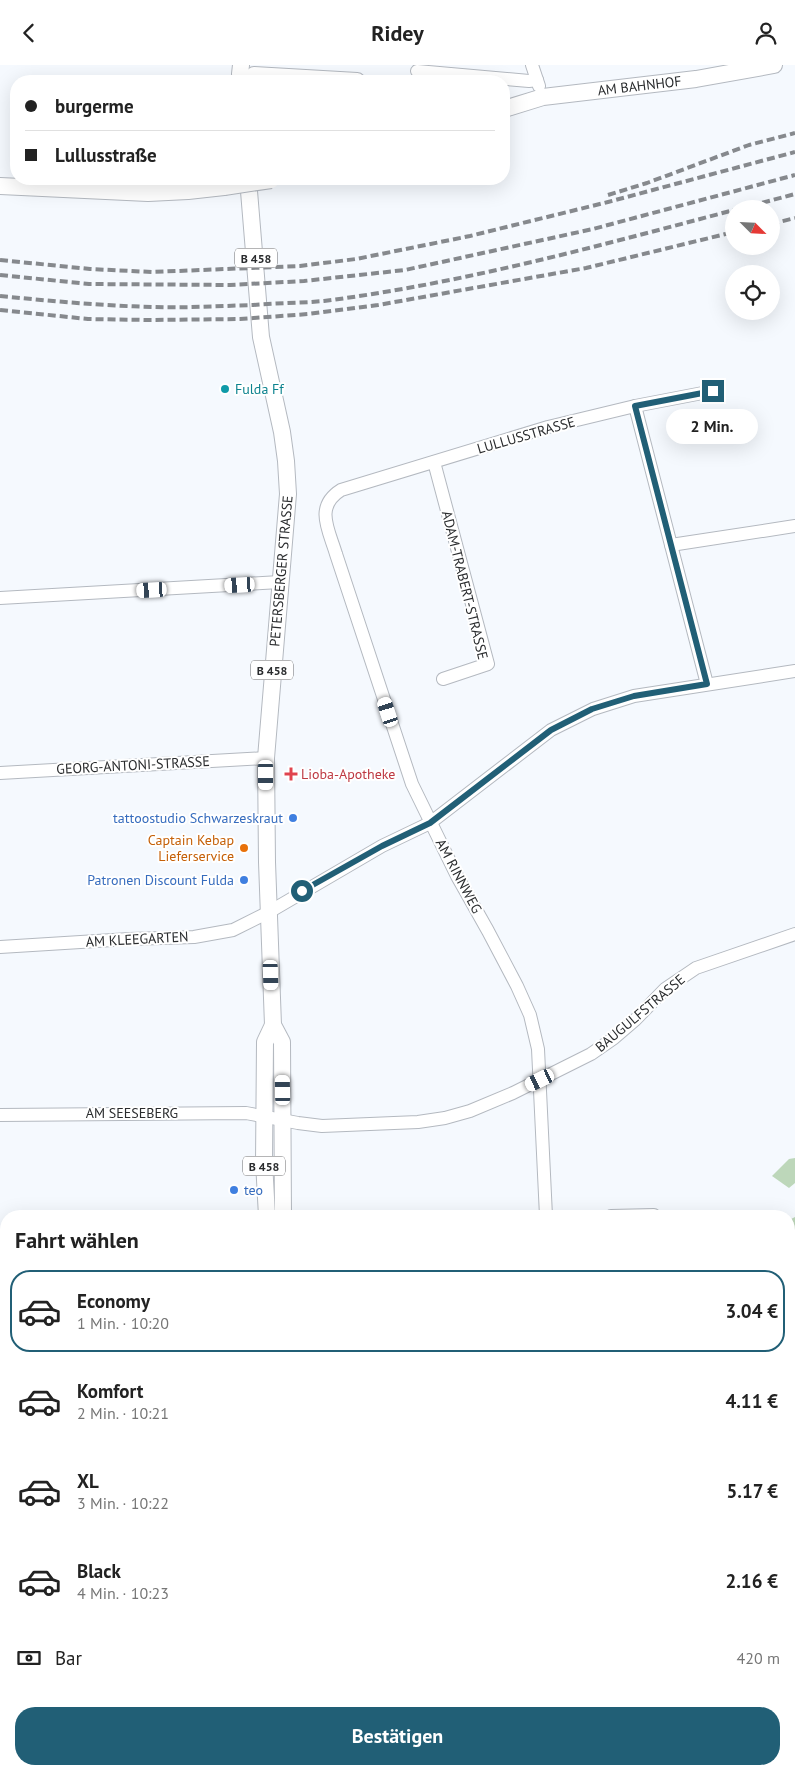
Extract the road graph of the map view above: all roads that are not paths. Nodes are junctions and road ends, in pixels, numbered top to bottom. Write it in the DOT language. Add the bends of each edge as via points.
graph roads {
  1 [pos="240,65"];
  2 [pos="532,65"];
  3 [pos="774,65"];
  4 [pos="749,68"];
  5 [pos="417,71"];
  6 [pos="246,75"];
  7 [pos="462,75"];
  8 [pos="510,79"];
  9 [pos="537,81"];
  10 [pos="543,97"];
  11 [pos="510,107"];
  12 [pos="18,185"];
  13 [pos="73,185"];
  14 [pos="237,185"];
  15 [pos="248,185"];
  16 [pos="0,186"];
  17 [pos="713,391"];
  18 [pos="635,406"];
  19 [pos="434,462"];
  20 [pos="341,490"];
  21 [pos="795,526"];
  22 [pos="671,545"];
  23 [pos="280,582"];
  24 [pos="0,598"];
  25 [pos="795,671"];
  26 [pos="443,679"];
  27 [pos="707,684"];
  28 [pos="266,757"];
  29 [pos="0,773"];
  30 [pos="430,823"];
  31 [pos="269,912"];
  32 [pos="795,934"];
  33 [pos="0,947"];
  34 [pos="273,1025"];
  35 [pos="540,1080"];
  36 [pos="0,1115"];
  37 [pos="264,1116"];
  38 [pos="282,1120"];
  39 [pos="267,1210"];
  40 [pos="282,1210"];
  41 [pos="546,1210"];
  1 -- 6 [label="main road" via="240,74"];
  2 -- 9 [label="street"];
  3 -- 4 [label="main road, AM BAHNHOF"];
  4 -- 10 [label="main road, AM BAHNHOF" via="696,79"];
  5 -- 7 [label="street"];
  8 -- 9 [label="street"];
  9 -- 10 [label="street"];
  10 -- 11 [label="main road, AM BAHNHOF"];
  12 -- 16 [label="main road"];
  13 -- 14 [label="main road, bridge" via="148,193"];
  15 -- 23 [label="main road, PETERSBERGER STRASSE / B 458" via="261,337 286,461 288,494"];
  17 -- 18 [label="street, LULLUSSTRASSE"];
  18 -- 19 [label="street, LULLUSSTRASSE" via="548,427"];
  18 -- 22 [label="street"];
  19 -- 20 [label="street, LULLUSSTRASSE"];
  19 -- 26 [label="street, ADAM-TRABERT-STRASSE" via="488,664"];
  20 -- 30 [label="street, AM RINNWEG" via="327,502 325,517 412,784"];
  21 -- 22 [label="street"];
  22 -- 27 [label="street"];
  23 -- 24 [label="street"];
  23 -- 28 [label="main road, PETERSBERGER STRASSE / B 458"];
  25 -- 27 [label="street, AM KLEEGARTEN"];
  27 -- 30 [label="street, AM KLEEGARTEN" via="634,696 592,709 551,730"];
  28 -- 29 [label="street, GEORG-ANTONI-STRASSE"];
  28 -- 31 [label="main road, PETERSBERGER STRASSE / B 458"];
  30 -- 31 [label="street, AM KLEEGARTEN" via="382,846"];
  30 -- 35 [label="street, AM RINNWEG" via="530,1015 538,1049"];
  31 -- 33 [label="street, AM KLEEGARTEN" via="233,930 194,937"];
  31 -- 34 [label="main road, PETERSBERGER STRASSE / B 458"];
  32 -- 35 [label="street, BAUGULFSTRASSE" via="686,973 614,1038 591,1054"];
  34 -- 37 [label="main road, PETERSBERGER STRASSE / B 458" via="265,1042"];
  34 -- 38 [label="main road, PETERSBERGER STRASSE / B 458" via="282,1042"];
  35 -- 38 [label="street, BAUGULFSTRASSE" via="470,1111 445,1118 322,1126"];
  35 -- 41 [label="street, AM RINNWEG"];
  36 -- 37 [label="street, AM SEESEBERG" via="246,1113"];
  37 -- 38 [label="street, AM SEESEBERG"];
  37 -- 39 [label="main road, PETERSBERGER STRASSE / B 458"];
  38 -- 40 [label="main road, PETERSBERGER STRASSE / B 458"];
}
